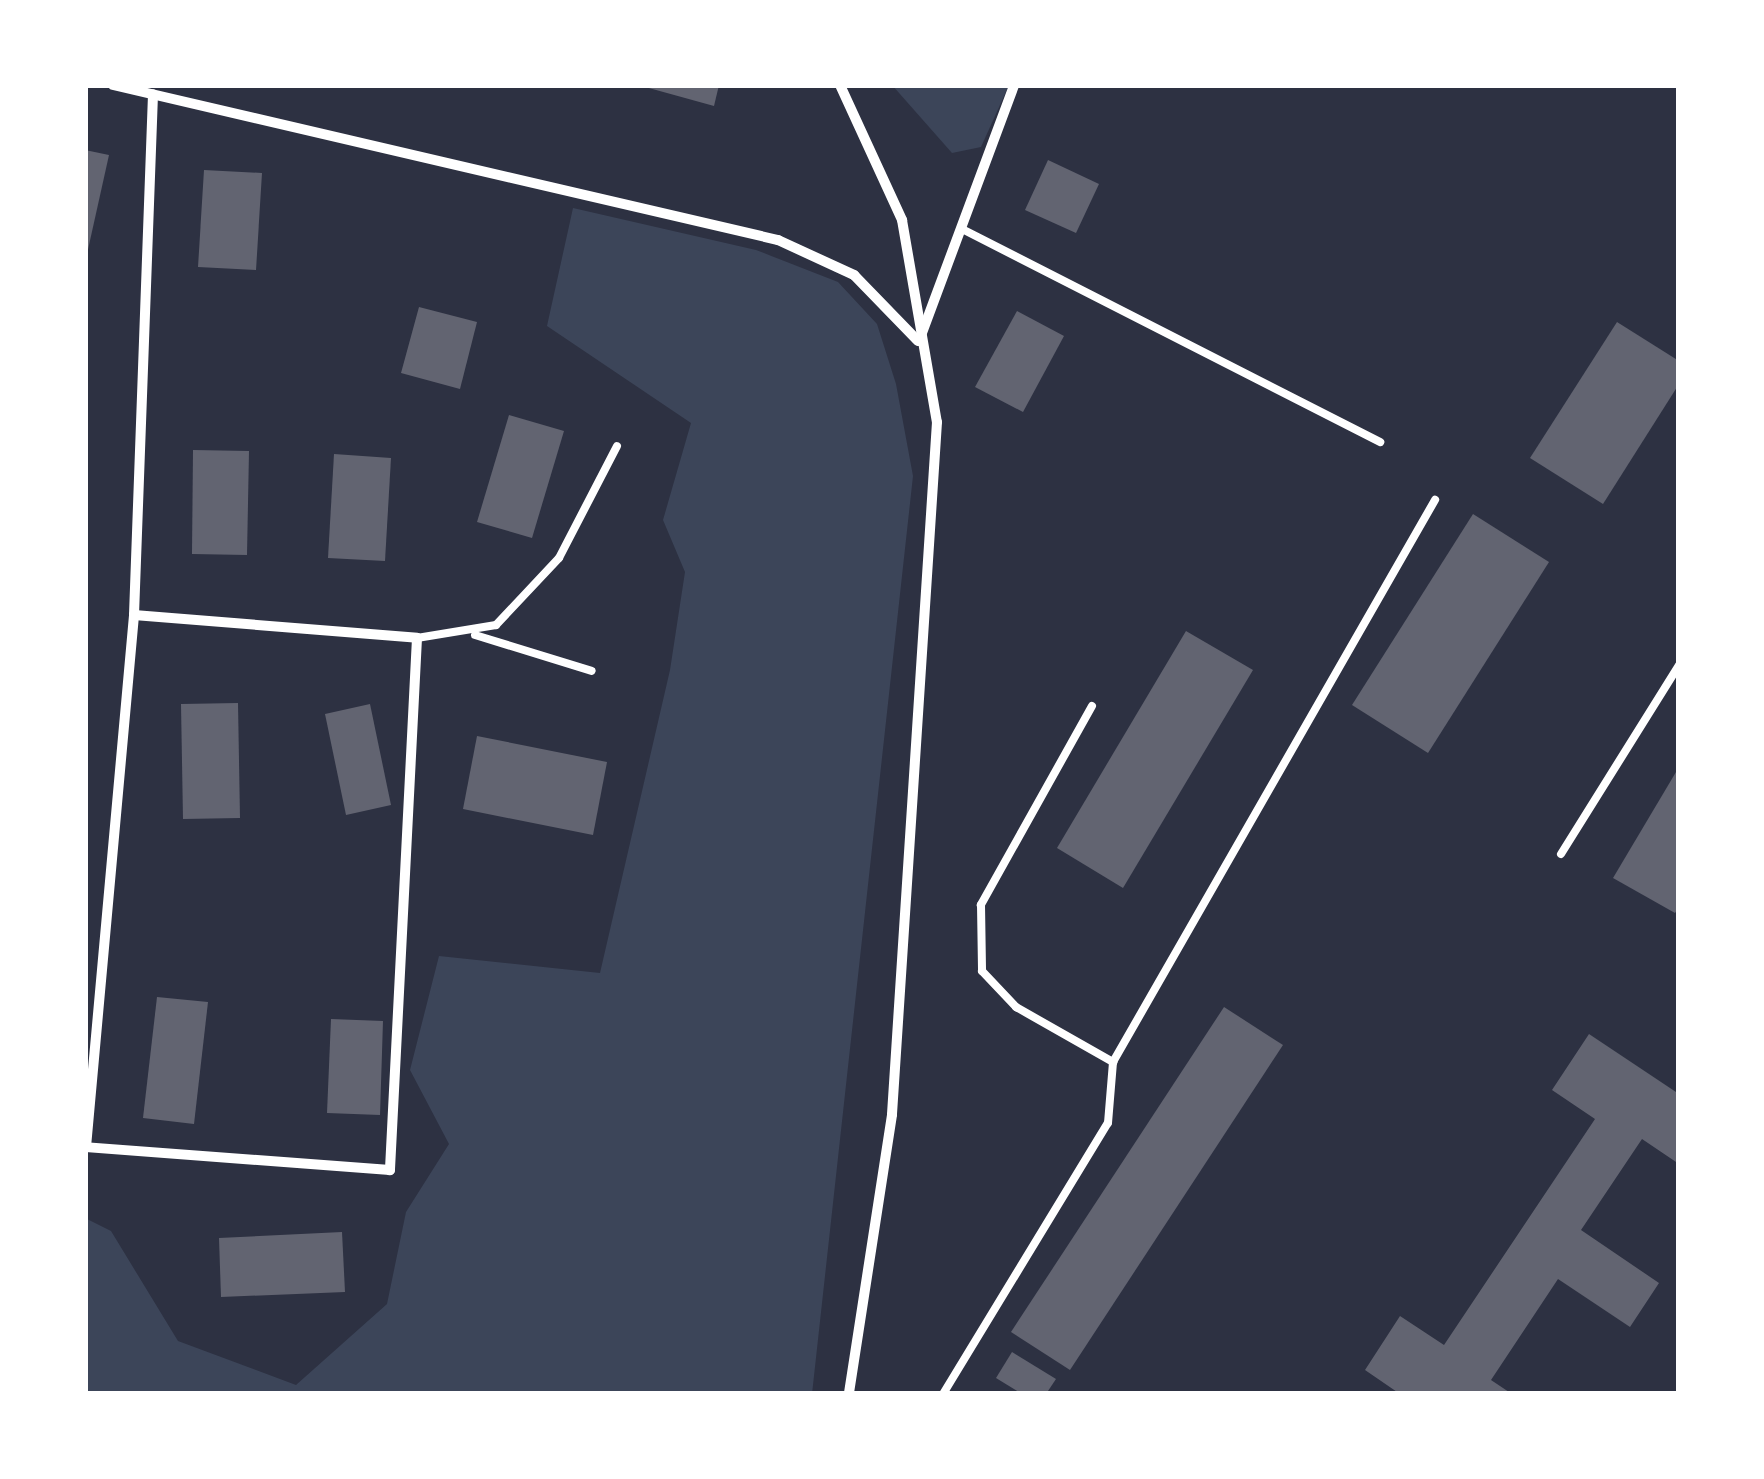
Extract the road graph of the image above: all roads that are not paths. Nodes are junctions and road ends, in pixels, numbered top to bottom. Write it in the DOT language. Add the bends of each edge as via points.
graph roads {
  1 [pos="113,85"];
  2 [pos="840,85"];
  3 [pos="1014,85"];
  4 [pos="153,94"];
  5 [pos="966,230"];
  6 [pos="918,342"];
  7 [pos="1380,442"];
  8 [pos="617,446"];
  9 [pos="1435,500"];
  10 [pos="134,616"];
  11 [pos="476,635"];
  12 [pos="417,638"];
  13 [pos="1679,664"];
  14 [pos="592,672"];
  15 [pos="1092,706"];
  16 [pos="1560,854"];
  17 [pos="1113,1062"];
  18 [pos="849,1394"];
  19 [pos="942,1394"];
  1 -- 4 [label="street"];
  2 -- 6 [label="street" via="902,220"];
  3 -- 5 [label="street"];
  4 -- 6 [label="street" via="778,240 854,276"];
  4 -- 10 [label="street"];
  5 -- 6 [label="street"];
  5 -- 7 [label="lane"];
  6 -- 18 [label="street" via="936,422 896,1056"];
  8 -- 11 [label="lane" via="559,558"];
  9 -- 17 [label="lane"];
  10 -- 12 [label="street"];
  10 -- 12 [label="street" via="86,1147 390,1170"];
  11 -- 12 [label="lane"];
  11 -- 14 [label="lane"];
  13 -- 16 [label="lane"];
  15 -- 17 [label="lane" via="981,905 982,971 1016,1007"];
  17 -- 19 [label="lane" via="1108,1123"];
}
